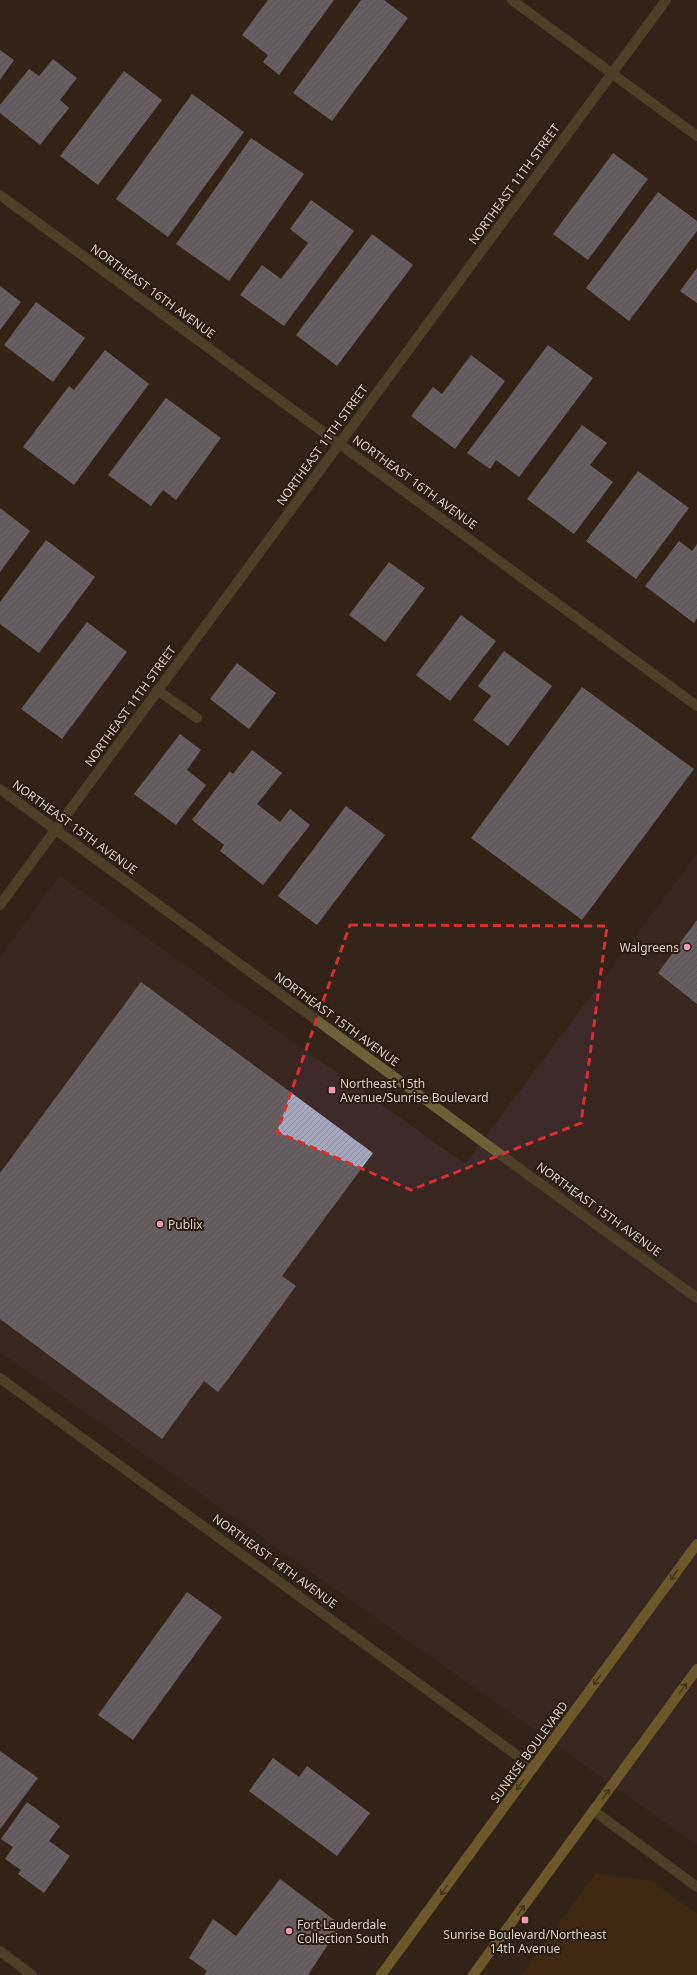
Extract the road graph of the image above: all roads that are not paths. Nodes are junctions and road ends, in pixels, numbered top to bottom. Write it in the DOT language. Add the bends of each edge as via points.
graph roads {
  1 [pos="512,0"];
  2 [pos="666,0"];
  3 [pos="611,74"];
  4 [pos="697,136"];
  5 [pos="0,195"];
  6 [pos="340,443"];
  7 [pos="158,690"];
  8 [pos="697,706"];
  9 [pos="197,718"];
  10 [pos="0,789"];
  11 [pos="56,829"];
  12 [pos="0,905"];
  13 [pos="697,1298"];
  14 [pos="0,1378"];
  15 [pos="697,1544"];
  16 [pos="697,1669"];
  17 [pos="533,1767"];
  18 [pos="594,1811"];
  19 [pos="697,1887"];
  20 [pos="0,1951"];
  21 [pos="32,1975"];
  22 [pos="381,1975"];
  23 [pos="473,1975"];
  1 -- 3 [label="street"];
  2 -- 3 [label="street, NORTHEAST 11TH STREET"];
  3 -- 4 [label="street"];
  3 -- 6 [label="street, NORTHEAST 11TH STREET"];
  5 -- 6 [label="street, NORTHEAST 16TH AVENUE"];
  6 -- 7 [label="street, NORTHEAST 11TH STREET"];
  6 -- 8 [label="street, NORTHEAST 16TH AVENUE"];
  7 -- 9 [label="street"];
  7 -- 11 [label="street, NORTHEAST 11TH STREET"];
  10 -- 11 [label="street, NORTHEAST 15TH AVENUE"];
  11 -- 12 [label="street, NORTHEAST 11TH STREET"];
  11 -- 13 [label="street, NORTHEAST 15TH AVENUE"];
  14 -- 17 [label="street, NORTHEAST 14TH AVENUE"];
  15 -- 17 [label="main road, SUNRISE BOULEVARD, one-way"];
  18 -- 16 [label="main road, one-way"];
  17 -- 22 [label="main road, SUNRISE BOULEVARD, one-way"];
  18 -- 19 [label="street"];
  23 -- 18 [label="main road, one-way"];
  20 -- 21 [label="street"];
}
